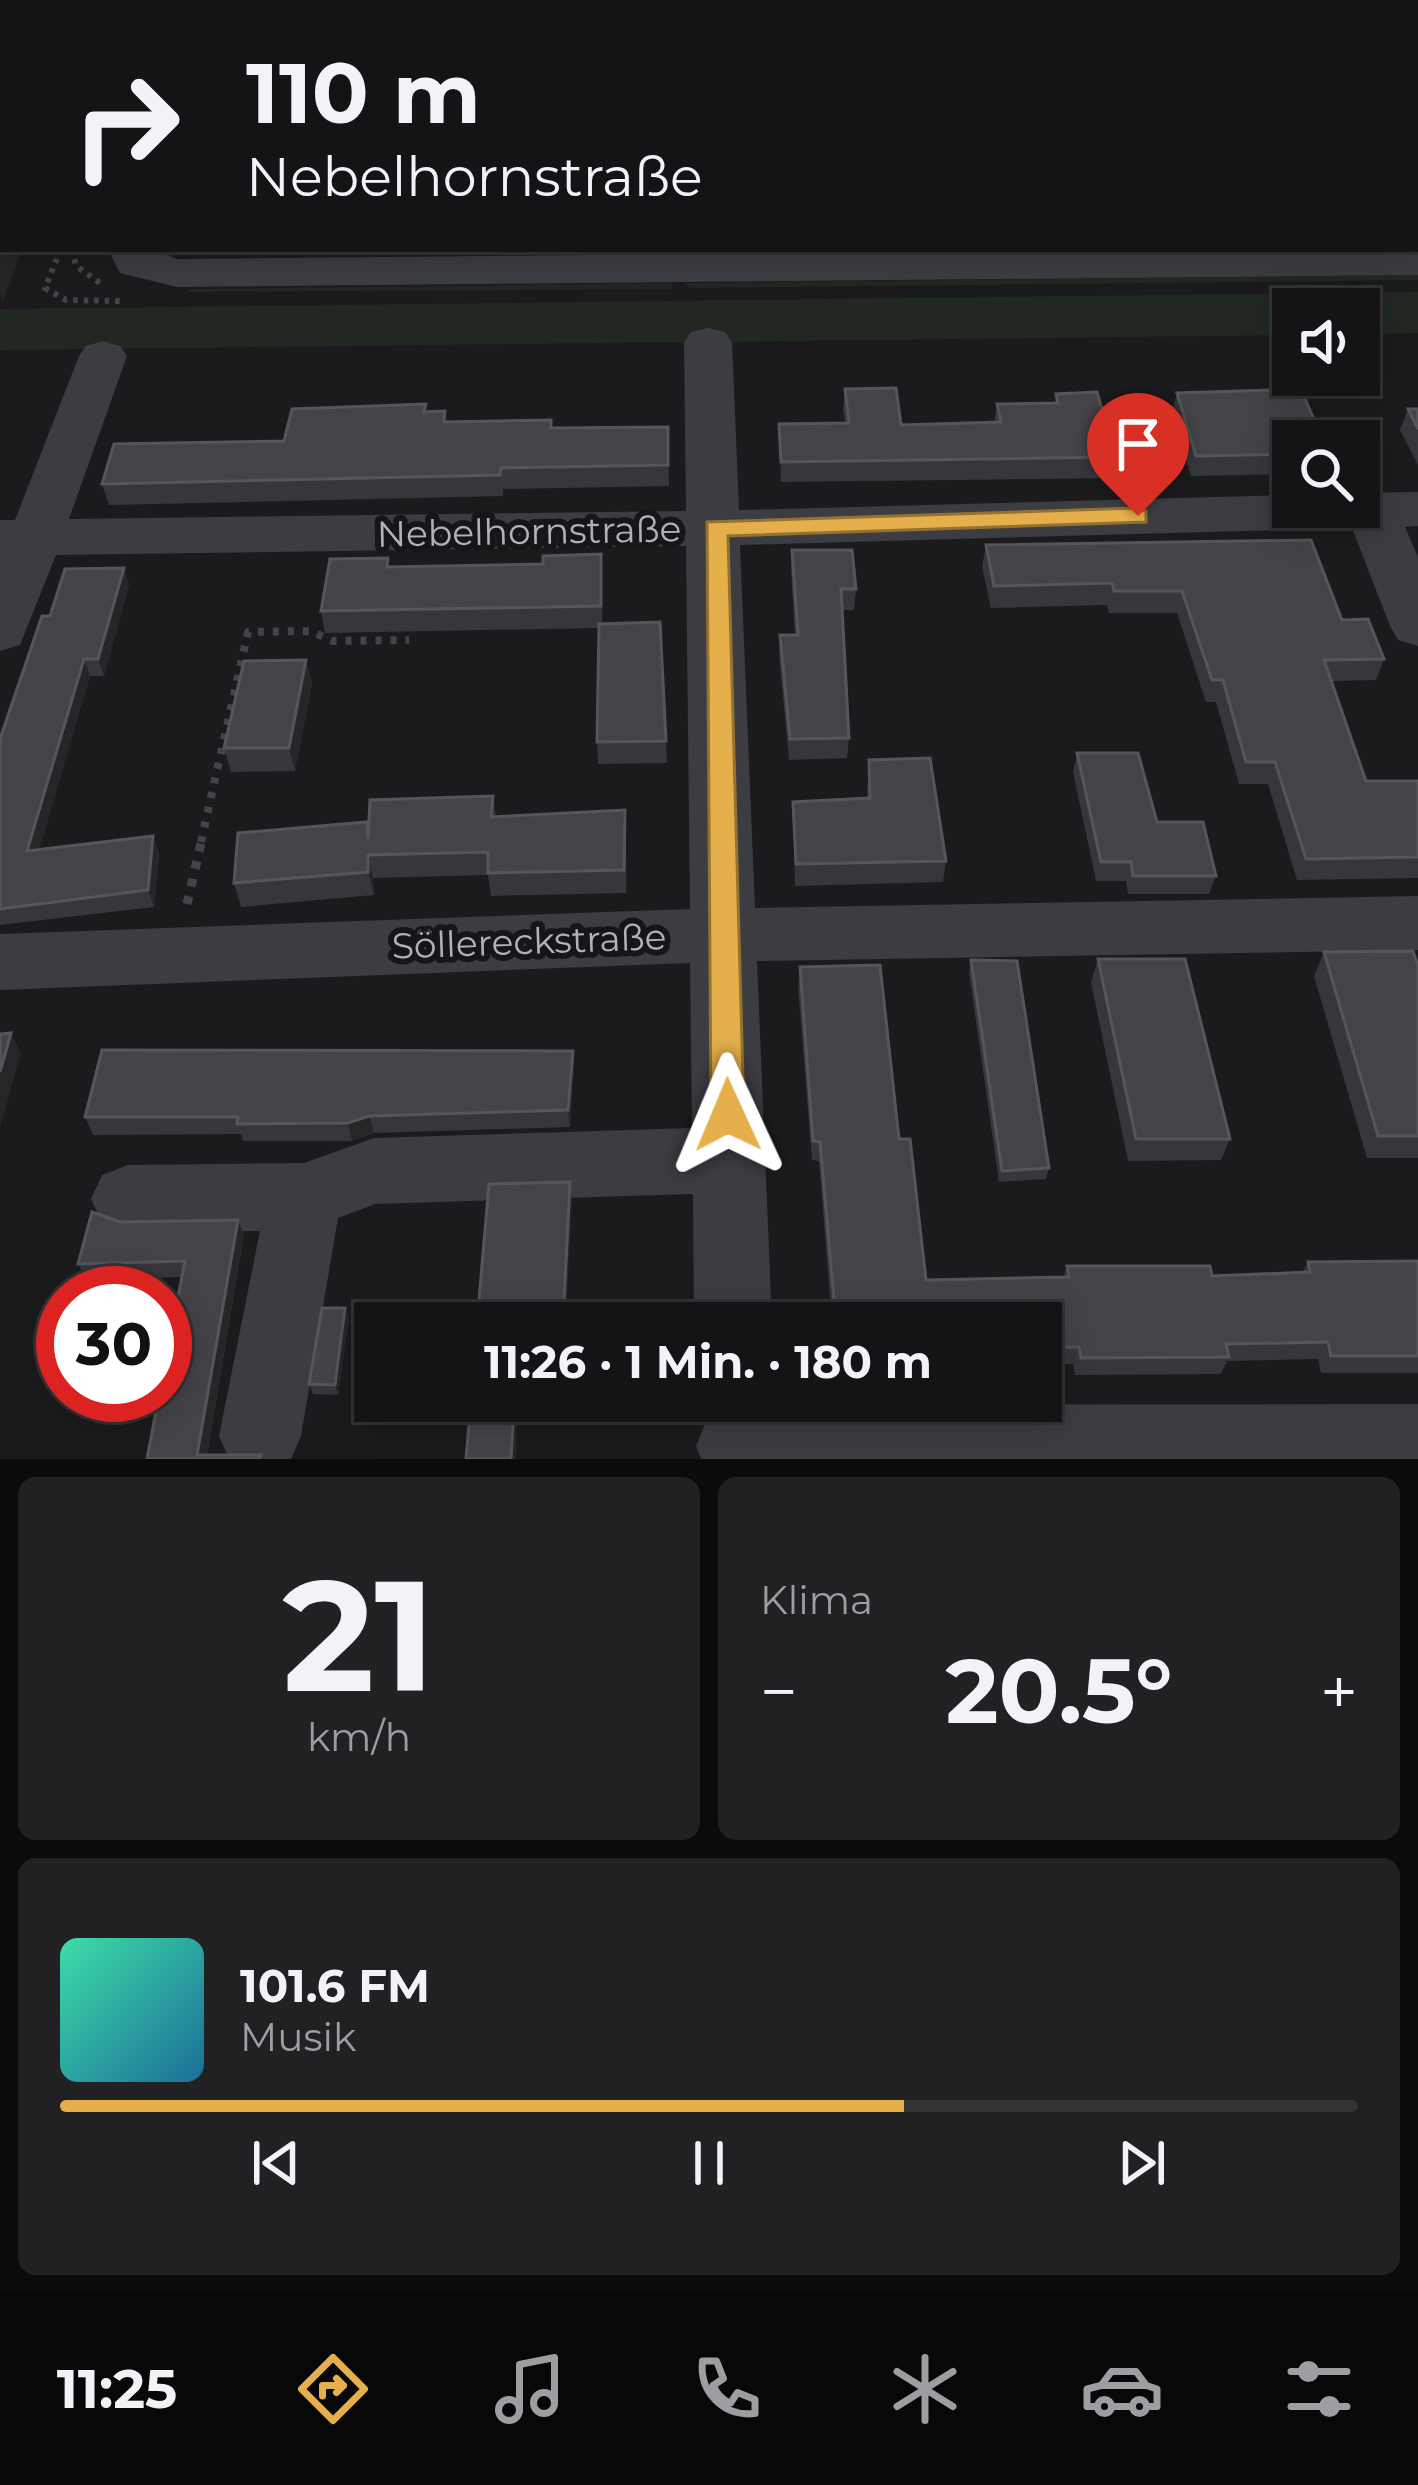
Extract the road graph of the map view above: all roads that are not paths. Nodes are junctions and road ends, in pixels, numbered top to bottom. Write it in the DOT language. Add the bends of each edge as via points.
graph roads {
  1 [pos="132,252"];
  2 [pos="1264,255"];
  3 [pos="1418,261"];
  4 [pos="708,343"];
  5 [pos="103,356"];
  6 [pos="1395,510"];
  7 [pos="716,528"];
  8 [pos="16,538"];
  9 [pos="1418,626"];
  10 [pos="0,631"];
  11 [pos="1418,923"];
  12 [pos="725,935"];
  13 [pos="0,962"];
  14 [pos="728,1160"];
  15 [pos="304,1197"];
  16 [pos="128,1199"];
  17 [pos="732,1302"];
  18 [pos="260,1436"];
  19 [pos="736,1436"];
  20 [pos="1418,1444"];
  1 -- 2 [label="street" via="136,263 177,273"];
  2 -- 3 [label="street"];
  4 -- 7 [label="street"];
  5 -- 8 [label="street"];
  6 -- 7 [label="street, Nebelhornstraße"];
  6 -- 9 [label="street"];
  7 -- 8 [label="street, Nebelhornstraße"];
  7 -- 12 [label="street"];
  8 -- 10 [label="street"];
  11 -- 12 [label="street, Söllereckstraße"];
  12 -- 13 [label="street, Söllereckstraße"];
  12 -- 14 [label="street"];
  14 -- 15 [label="street" via="374,1171"];
  14 -- 17 [label="street"];
  15 -- 16 [label="street"];
  15 -- 18 [label="street"];
  19 -- 20 [label="street"];
}
